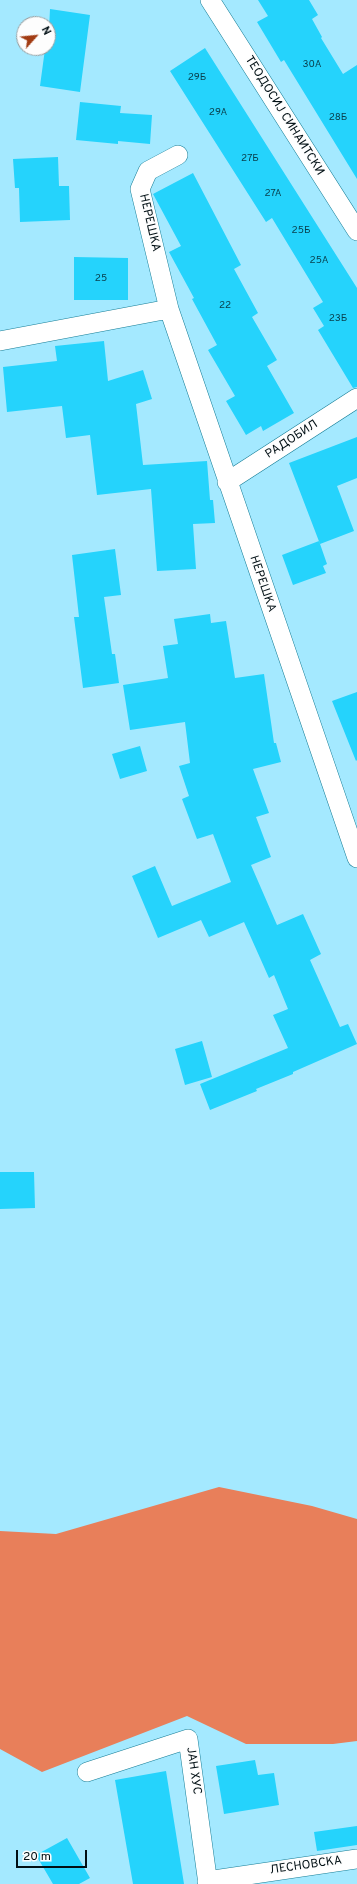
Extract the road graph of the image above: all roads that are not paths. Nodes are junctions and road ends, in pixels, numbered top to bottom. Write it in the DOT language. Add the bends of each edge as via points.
graph roads {
  1 [pos="210,0"];
  2 [pos="178,156"];
  3 [pos="357,231"];
  4 [pos="169,309"];
  5 [pos="0,341"];
  6 [pos="357,398"];
  7 [pos="227,482"];
  8 [pos="357,858"];
  9 [pos="87,1772"];
  10 [pos="357,1859"];
  11 [pos="208,1882"];
  1 -- 3 [label="street, ТЕОДОСИЈ СИНАИТСКИ"];
  2 -- 4 [label="street, НЕРЕШКА" via="148,171 140,189"];
  4 -- 5 [label="street"];
  4 -- 7 [label="street, НЕРЕШКА"];
  6 -- 7 [label="street, РАДОБИЛ"];
  7 -- 8 [label="street, НЕРЕШКА"];
  9 -- 11 [label="street, ЈАН ХУС" via="188,1739"];
  10 -- 11 [label="street, ЛЕСНОВСКА"];
}
